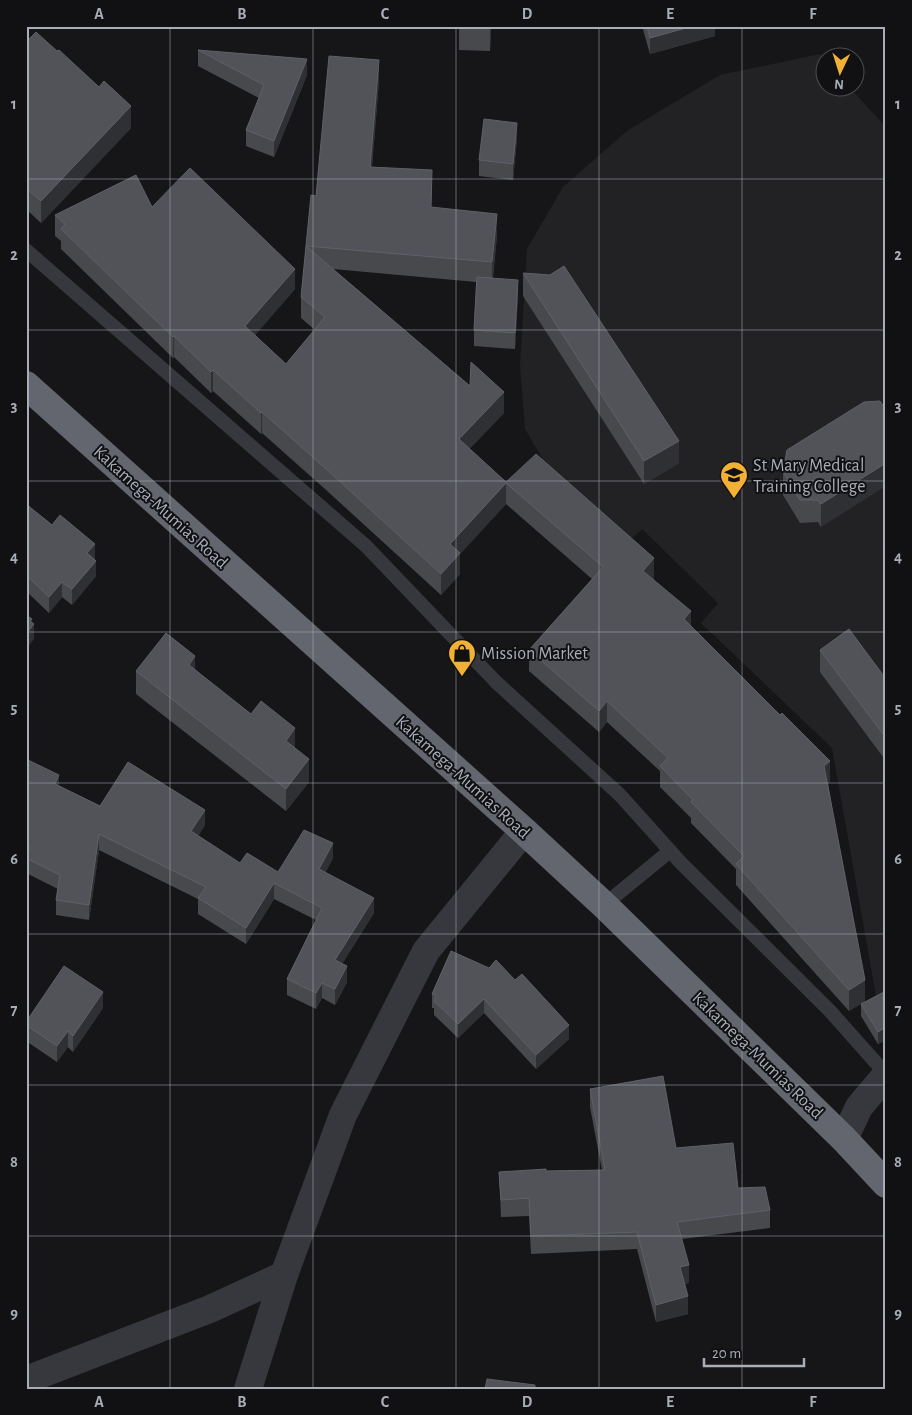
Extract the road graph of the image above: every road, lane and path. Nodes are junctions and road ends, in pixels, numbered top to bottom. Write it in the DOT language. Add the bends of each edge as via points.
graph roads {
  1 [pos="26,250"];
  2 [pos="26,385"];
  3 [pos="524,831"];
  4 [pos="670,851"];
  5 [pos="604,905"];
  6 [pos="886,1074"];
  7 [pos="844,1139"];
  8 [pos="886,1184"];
  9 [pos="284,1275"];
  10 [pos="26,1380"];
  11 [pos="248,1389"];
  1 -- 4 [label="lane" via="366,546 496,682 620,795"];
  2 -- 3 [label="highway, Kakamega-Mumias Road"];
  3 -- 5 [label="highway, Kakamega-Mumias Road"];
  3 -- 9 [label="street" via="426,951 343,1115"];
  4 -- 5 [label="lane"];
  4 -- 6 [label="lane" via="830,1011"];
  5 -- 7 [label="highway, Kakamega-Mumias Road"];
  6 -- 7 [label="street" via="859,1107"];
  7 -- 8 [label="highway, Kakamega-Mumias Road"];
  9 -- 10 [label="street" via="210,1309"];
  9 -- 11 [label="street"];
}
